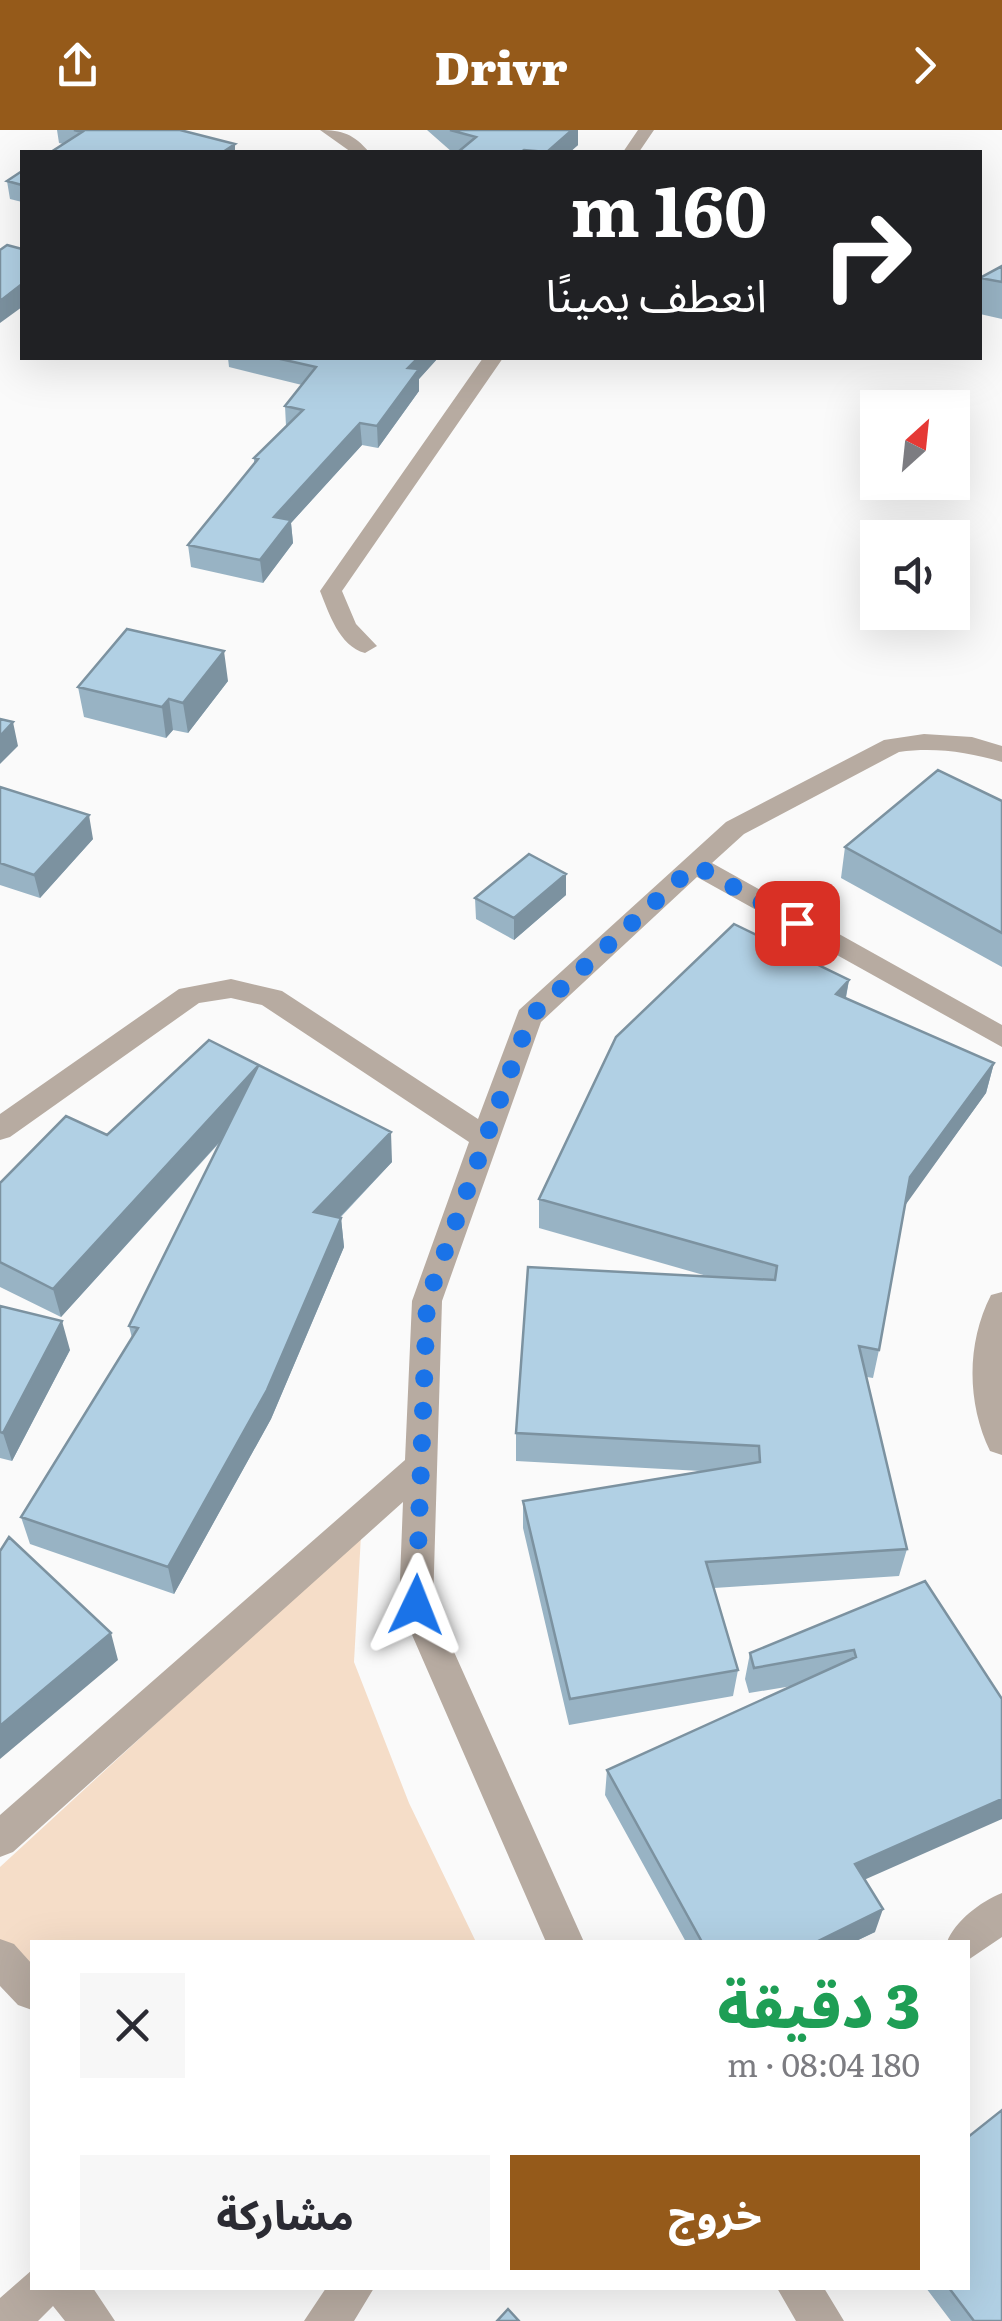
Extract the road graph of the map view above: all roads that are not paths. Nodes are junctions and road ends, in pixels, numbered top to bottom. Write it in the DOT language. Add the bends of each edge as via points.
graph roads {
  1 [pos="328,130"];
  2 [pos="358,150"];
  3 [pos="491,360"];
  4 [pos="365,646"];
  5 [pos="1002,754"];
  6 [pos="695,865"];
  7 [pos="1002,1038"];
  8 [pos="0,1129"];
  9 [pos="486,1139"];
  10 [pos="1002,1304"];
  11 [pos="1002,1442"];
  12 [pos="420,1467"];
  13 [pos="0,1839"];
  14 [pos="1002,1912"];
  15 [pos="564,1940"];
  16 [pos="968,1940"];
  17 [pos="0,1958"];
  18 [pos="30,1990"];
  19 [pos="38,2290"];
  20 [pos="68,2290"];
  21 [pos="799,2290"];
  22 [pos="7,2321"];
  23 [pos="93,2321"];
  24 [pos="822,2321"];
  1 -- 2 [label="street"];
  3 -- 4 [label="street" via="330,591 346,626"];
  5 -- 6 [label="street" via="940,742 893,745 735,828"];
  6 -- 7 [label="street"];
  6 -- 9 [label="street" via="530,1017"];
  8 -- 9 [label="street" via="190,996 242,987 272,998"];
  9 -- 12 [label="street" via="427,1301"];
  10 -- 11 [label="street" via="988,1349 993,1428"];
  12 -- 13 [label="street"];
  12 -- 15 [label="street" via="416,1605"];
  14 -- 16 [label="street"];
  17 -- 18 [label="street"];
  19 -- 22 [label="street"];
  20 -- 23 [label="street"];
  21 -- 24 [label="street"];
}
